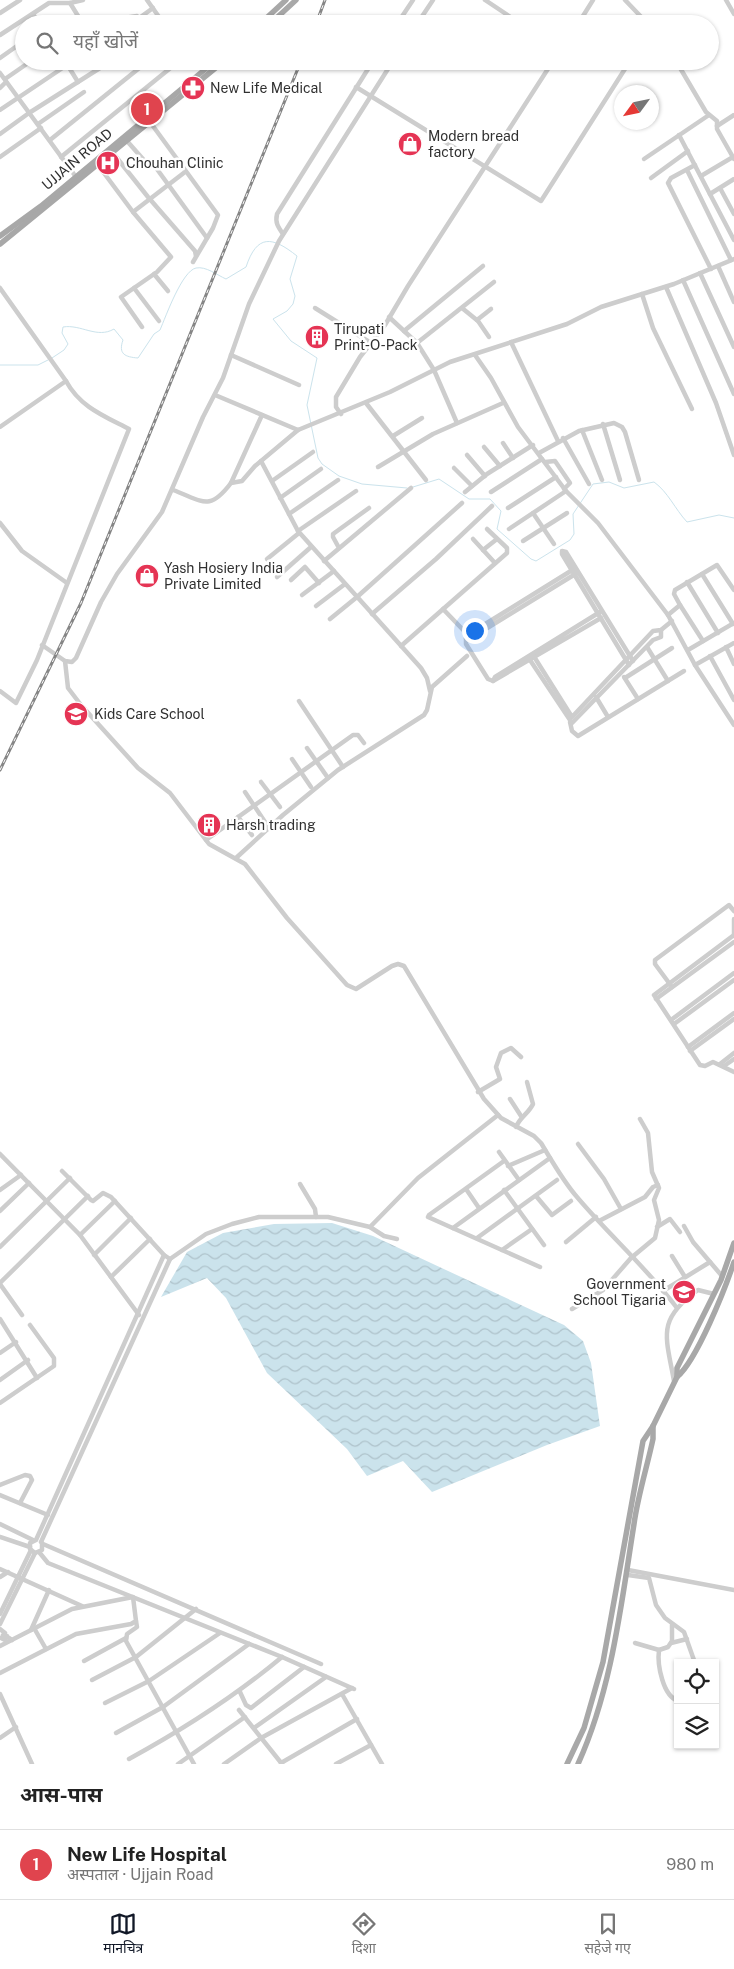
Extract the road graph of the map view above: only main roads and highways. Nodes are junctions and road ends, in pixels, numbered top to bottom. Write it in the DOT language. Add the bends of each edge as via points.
graph roads {
  1 [pos="286,0"];
  2 [pos="296,0"];
  3 [pos="270,15"];
  4 [pos="280,15"];
  5 [pos="206,70"];
  6 [pos="214,70"];
  7 [pos="198,78"];
  8 [pos="0,236"];
  9 [pos="0,244"];
  10 [pos="734,1243"];
  11 [pos="734,1262"];
  12 [pos="676,1379"];
  13 [pos="653,1426"];
  14 [pos="567,1764"];
  15 [pos="578,1764"];
  1 -- 3 [label="main road"];
  2 -- 4 [label="main road"];
  5 -- 7 [label="main road, UJJAIN ROAD"];
  6 -- 7 [label="main road, UJJAIN ROAD"];
  7 -- 8 [label="main road, UJJAIN ROAD"];
  7 -- 9 [label="main road, UJJAIN ROAD" via="150,122"];
  10 -- 12 [label="main road" via="714,1294 677,1368"];
  11 -- 12 [label="main road" via="726,1287 700,1340"];
  12 -- 13 [label="main road"];
  13 -- 14 [label="main road" via="643,1441 603,1662 584,1728"];
  13 -- 15 [label="main road" via="654,1438 634,1523 628,1572 603,1694"];
}
